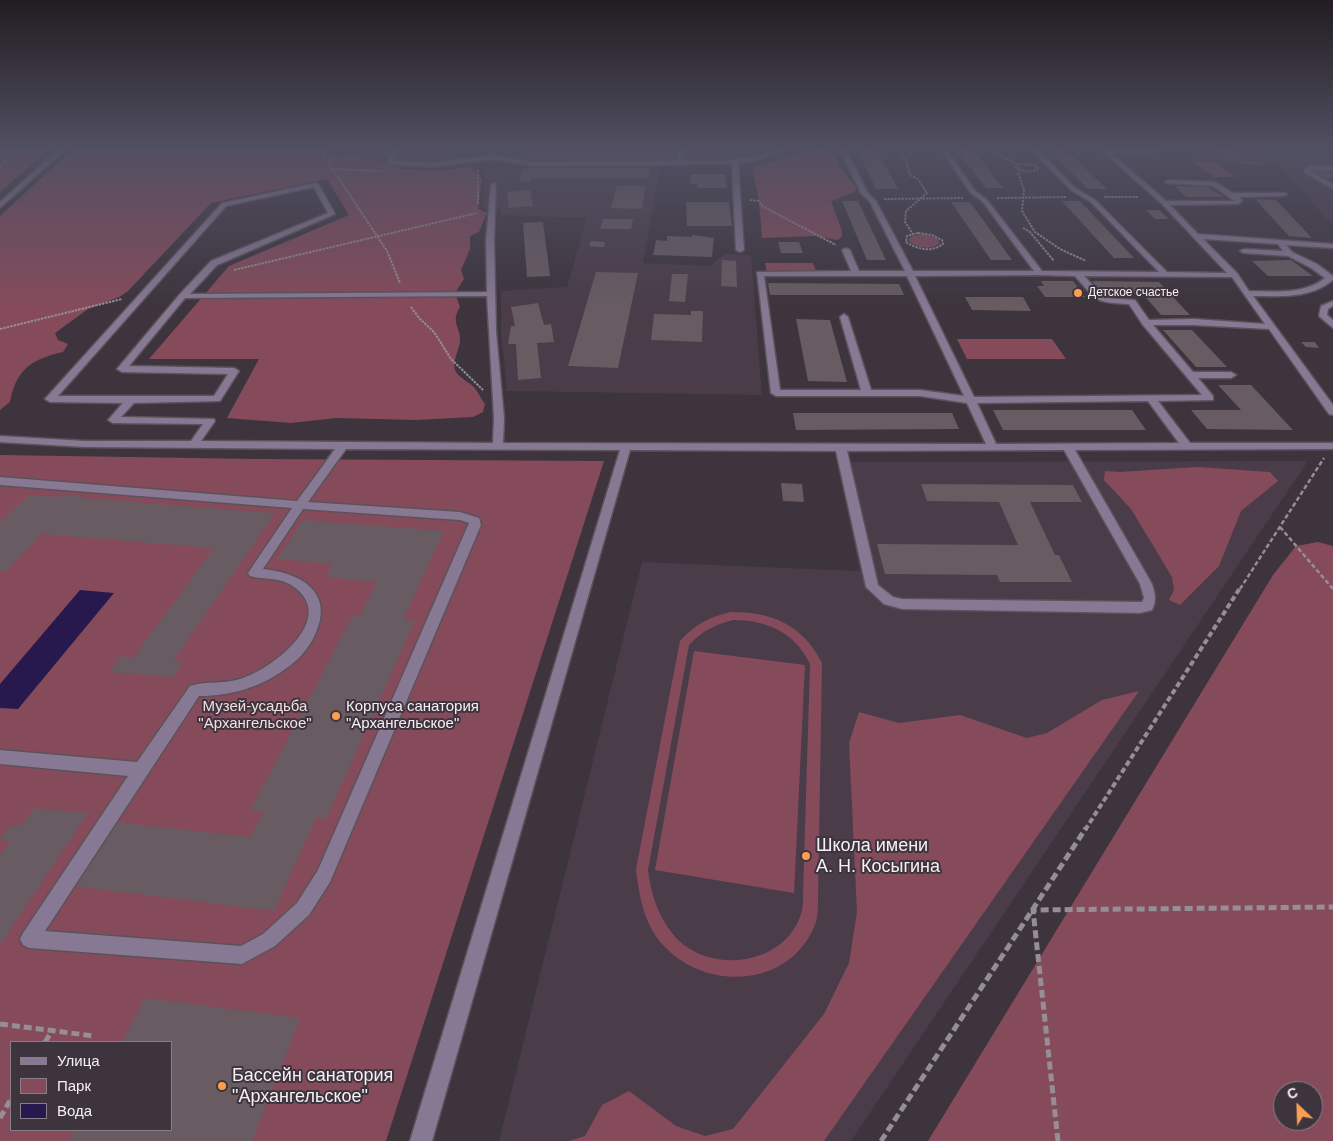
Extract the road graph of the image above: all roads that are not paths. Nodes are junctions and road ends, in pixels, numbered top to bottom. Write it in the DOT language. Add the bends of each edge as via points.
graph roads {
  1 [pos="232,202"];
  2 [pos="326,202"];
  3 [pos="493,202"];
  4 [pos="737,202"];
  5 [pos="872,202"];
  6 [pos="984,202"];
  7 [pos="1093,202"];
  8 [pos="1238,202"];
  9 [pos="1164,203"];
  10 [pos="1195,236"];
  11 [pos="1280,242"];
  12 [pos="1333,246"];
  13 [pos="740,250"];
  14 [pos="846,250"];
  15 [pos="1244,251"];
  16 [pos="1289,254"];
  17 [pos="910,273"];
  18 [pos="1040,273"];
  19 [pos="1324,273"];
  20 [pos="1333,273"];
  21 [pos="856,274"];
  22 [pos="1078,274"];
  23 [pos="1166,275"];
  24 [pos="1234,276"];
  25 [pos="1246,293"];
  26 [pos="491,294"];
  27 [pos="183,296"];
  28 [pos="1333,302"];
  29 [pos="844,317"];
  30 [pos="1146,322"];
  31 [pos="1333,325"];
  32 [pos="1271,327"];
  33 [pos="1190,375"];
  34 [pos="1231,375"];
  35 [pos="867,393"];
  36 [pos="1151,398"];
  37 [pos="131,400"];
  38 [pos="969,400"];
  39 [pos="1333,412"];
  40 [pos="0,439"];
  41 [pos="194,444"];
  42 [pos="343,445"];
  43 [pos="498,445"];
  44 [pos="1332,446"];
  45 [pos="626,447"];
  46 [pos="841,448"];
  47 [pos="993,448"];
  48 [pos="1188,448"];
  49 [pos="1069,449"];
  50 [pos="3,484"];
  51 [pos="300,505"];
  52 [pos="0,757"];
  53 [pos="141,770"];
  54 [pos="421,1141"];
  1 -- 37 [label="street" via="224,204 50,400"];
  2 -- 27 [label="street" via="332,214 214,263"];
  3 -- 26 [label="street"];
  4 -- 13 [label="street"];
  5 -- 17 [label="street"];
  6 -- 18 [label="street"];
  7 -- 23 [label="street"];
  8 -- 9 [label="street"];
  9 -- 10 [label="street"];
  10 -- 11 [label="street"];
  10 -- 24 [label="street"];
  11 -- 12 [label="street"];
  11 -- 16 [label="street"];
  14 -- 21 [label="street"];
  15 -- 16 [label="street"];
  16 -- 19 [label="street"];
  17 -- 18 [label="street"];
  17 -- 21 [label="street"];
  17 -- 38 [label="street"];
  18 -- 22 [label="street"];
  19 -- 20 [label="street"];
  19 -- 25 [label="street" via="1330,278 1323,285 1303,292"];
  21 -- 35 [label="street" via="760,274 776,392"];
  22 -- 23 [label="street"];
  22 -- 30 [label="street" via="1102,300 1132,302"];
  23 -- 24 [label="street"];
  24 -- 25 [label="street"];
  25 -- 32 [label="street"];
  26 -- 27 [label="street"];
  26 -- 43 [label="street"];
  27 -- 37 [label="street" via="122,369 234,371 217,399"];
  28 -- 31 [label="street" via="1324,308 1323,316"];
  29 -- 35 [label="street"];
  30 -- 32 [label="street"];
  30 -- 33 [label="street"];
  32 -- 39 [label="street"];
  33 -- 34 [label="street"];
  33 -- 36 [label="street" via="1210,398"];
  35 -- 38 [label="street" via="920,394"];
  36 -- 38 [label="street"];
  36 -- 48 [label="street"];
  37 -- 41 [label="street" via="113,420 210,421"];
  38 -- 47 [label="street"];
  40 -- 41 [label="street" via="85,444"];
  41 -- 42 [label="street"];
  42 -- 43 [label="street"];
  42 -- 51 [label="street"];
  43 -- 45 [label="street"];
  44 -- 48 [label="street"];
  45 -- 46 [label="street"];
  45 -- 54 [label="street"];
  46 -- 47 [label="street"];
  46 -- 49 [label="street" via="872,587 889,601 902,604 1147,606 1150,598 1146,584"];
  47 -- 49 [label="street"];
  48 -- 49 [label="street"];
  50 -- 51 [label="street"];
  51 -- 53 [label="street" via="254,573 294,580 307,590 314,603 314,620 307,638 292,656 246,683 220,690 195,690"];
  51 -- 53 [label="street" via="460,516 470,518 476,525 324,876 303,909 269,940 242,954 29,939"];
  52 -- 53 [label="street"];
}
